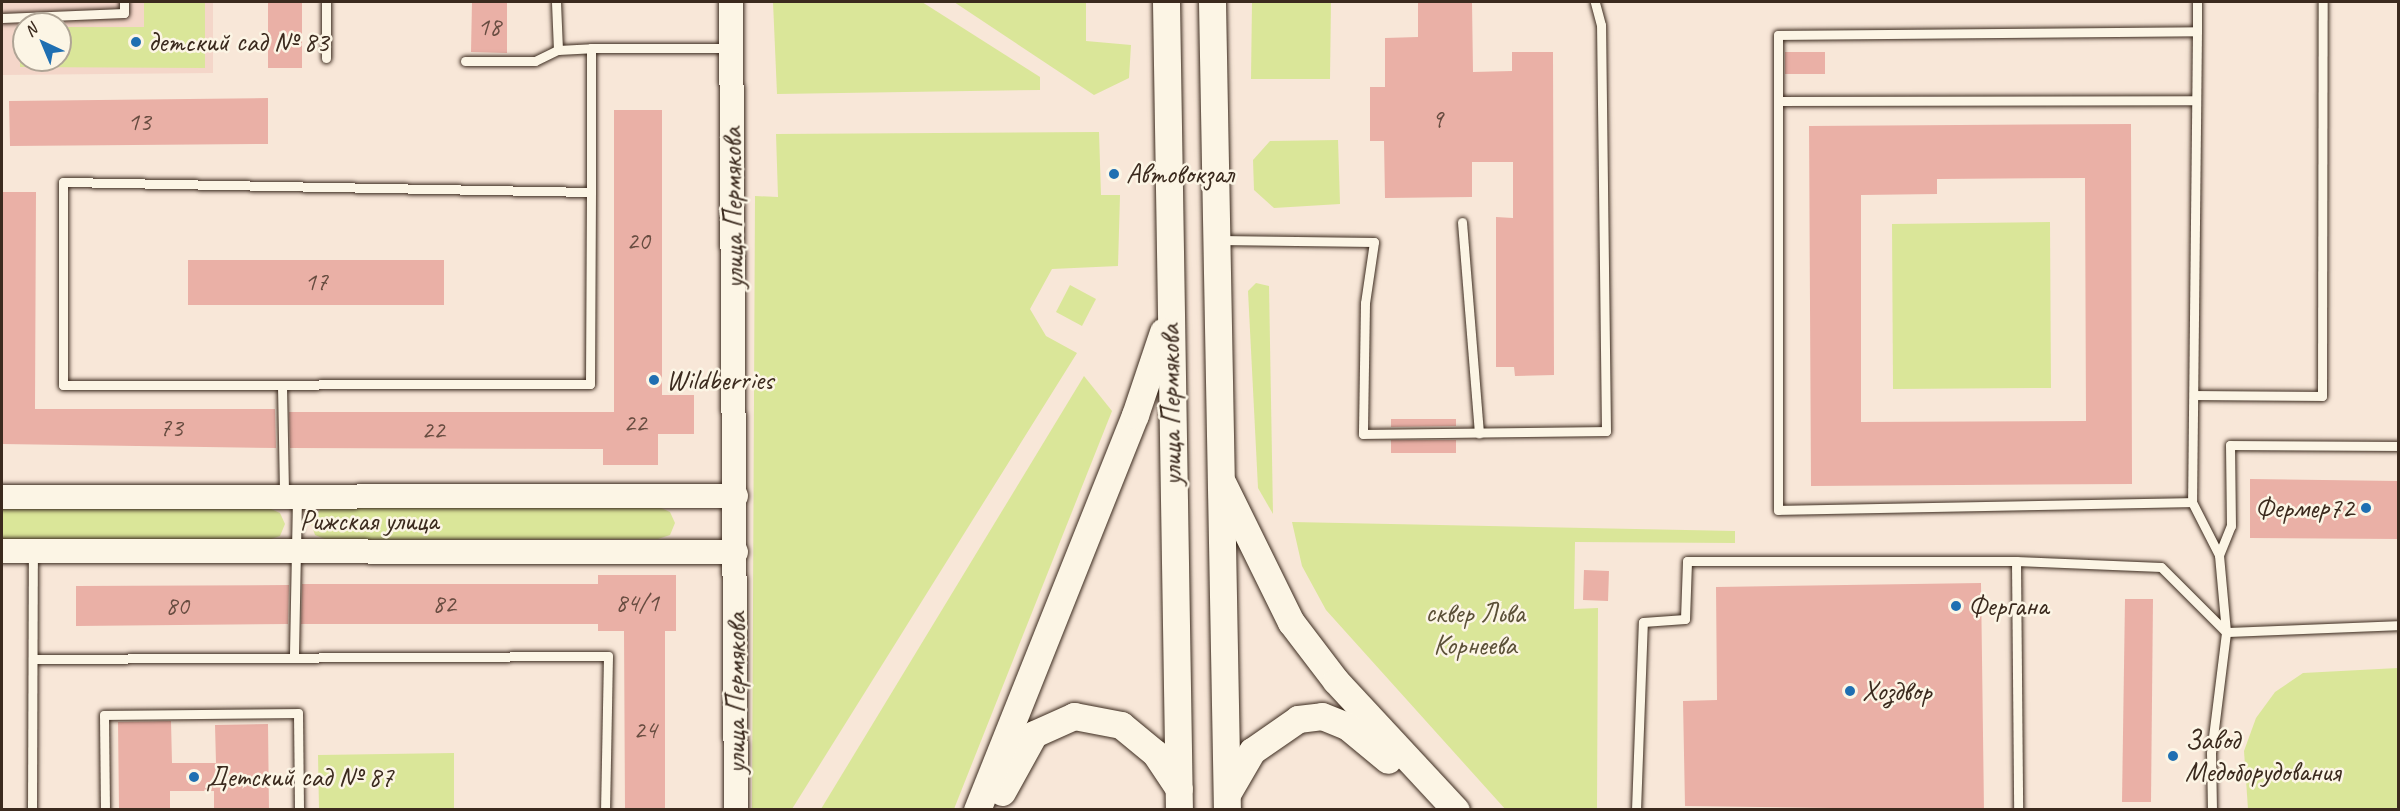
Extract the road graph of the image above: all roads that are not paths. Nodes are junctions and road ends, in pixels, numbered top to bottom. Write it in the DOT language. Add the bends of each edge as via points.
graph roads {
  1 [pos="124,2"];
  2 [pos="326,2"];
  3 [pos="556,2"];
  4 [pos="731,2"];
  5 [pos="1166,2"];
  6 [pos="1212,2"];
  7 [pos="1595,2"];
  8 [pos="2197,2"];
  9 [pos="2323,2"];
  10 [pos="72,13"];
  11 [pos="2197,31"];
  12 [pos="591,48"];
  13 [pos="731,48"];
  14 [pos="558,50"];
  15 [pos="326,58"];
  16 [pos="465,61"];
  17 [pos="2196,100"];
  18 [pos="1778,101"];
  19 [pos="591,192"];
  20 [pos="1462,222"];
  21 [pos="1217,240"];
  22 [pos="1169,313"];
  23 [pos="282,386"];
  24 [pos="2194,395"];
  25 [pos="1479,433"];
  26 [pos="2398,446"];
  27 [pos="1218,471"];
  28 [pos="291,496"];
  29 [pos="736,496"];
  30 [pos="2,497"];
  31 [pos="2193,502"];
  32 [pos="2,551"];
  33 [pos="33,551"];
  34 [pos="297,551"];
  35 [pos="736,552"];
  36 [pos="2219,555"];
  37 [pos="2016,561"];
  38 [pos="2398,625"];
  39 [pos="2226,632"];
  40 [pos="294,654"];
  41 [pos="33,659"];
  42 [pos="1179,799"];
  43 [pos="1227,802"];
  44 [pos="32,810"];
  45 [pos="105,810"];
  46 [pos="299,810"];
  47 [pos="605,810"];
  48 [pos="736,810"];
  49 [pos="977,810"];
  50 [pos="995,810"];
  51 [pos="1436,810"];
  52 [pos="1456,810"];
  53 [pos="1635,810"];
  54 [pos="2018,810"];
  55 [pos="2212,810"];
  1 -- 10 [label="lane" via="124,13"];
  2 -- 15 [label="lane"];
  3 -- 14 [label="lane"];
  4 -- 13 [label="street, улица Пермякова"];
  5 -- 22 [label="main road, улица Пермякова"];
  6 -- 21 [label="main road, улица Пермякова"];
  7 -- 25 [label="lane" via="1601,25 1606,431"];
  8 -- 11 [label="lane"];
  9 -- 24 [label="lane" via="2322,396"];
  11 -- 17 [label="lane"];
  11 -- 18 [label="lane" via="1778,35"];
  12 -- 13 [label="lane"];
  12 -- 14 [label="lane"];
  12 -- 19 [label="lane"];
  13 -- 29 [label="street, улица Пермякова"];
  14 -- 16 [label="lane" via="535,61"];
  17 -- 18 [label="lane"];
  17 -- 24 [label="lane"];
  18 -- 31 [label="lane" via="1778,510"];
  19 -- 23 [label="lane" via="590,384"];
  19 -- 23 [label="lane" via="63,182 63,385"];
  20 -- 25 [label="lane"];
  21 -- 25 [label="lane" via="1374,242 1365,303 1363,434"];
  21 -- 27 [label="main road, улица Пермякова"];
  22 -- 42 [label="main road, улица Пермякова"];
  22 -- 49 [label="main road" via="1135,415"];
  23 -- 28 [label="lane"];
  24 -- 31 [label="lane"];
  26 -- 36 [label="lane" via="2230,445 2231,526"];
  27 -- 43 [label="main road, улица Пермякова"];
  27 -- 52 [label="main road" via="1260,568 1291,622 1336,681"];
  28 -- 29 [label="street, Рижская улица"];
  28 -- 30 [label="street, Рижская улица"];
  28 -- 34 [label="lane"];
  29 -- 35 [label="street, улица Пермякова"];
  31 -- 36 [label="lane"];
  32 -- 33 [label="street, Рижская улица"];
  33 -- 34 [label="street, Рижская улица"];
  33 -- 41 [label="lane"];
  34 -- 35 [label="street, Рижская улица"];
  34 -- 40 [label="lane"];
  35 -- 48 [label="street, улица Пермякова"];
  36 -- 39 [label="lane"];
  37 -- 39 [label="lane" via="2161,567"];
  37 -- 53 [label="lane" via="1687,561 1685,620 1642,622"];
  37 -- 54 [label="lane"];
  38 -- 39 [label="lane"];
  39 -- 55 [label="lane" via="2212,741"];
  40 -- 41 [label="lane"];
  40 -- 47 [label="lane" via="608,656"];
  41 -- 44 [label="lane"];
  42 -- 50 [label="main road" via="1155,753 1121,725 1074,716 1034,734 1011,768"];
  43 -- 51 [label="main road" via="1252,751 1276,730 1322,716 1347,726 1374,746"];
  45 -- 46 [label="lane" via="104,715 298,713"];
}
